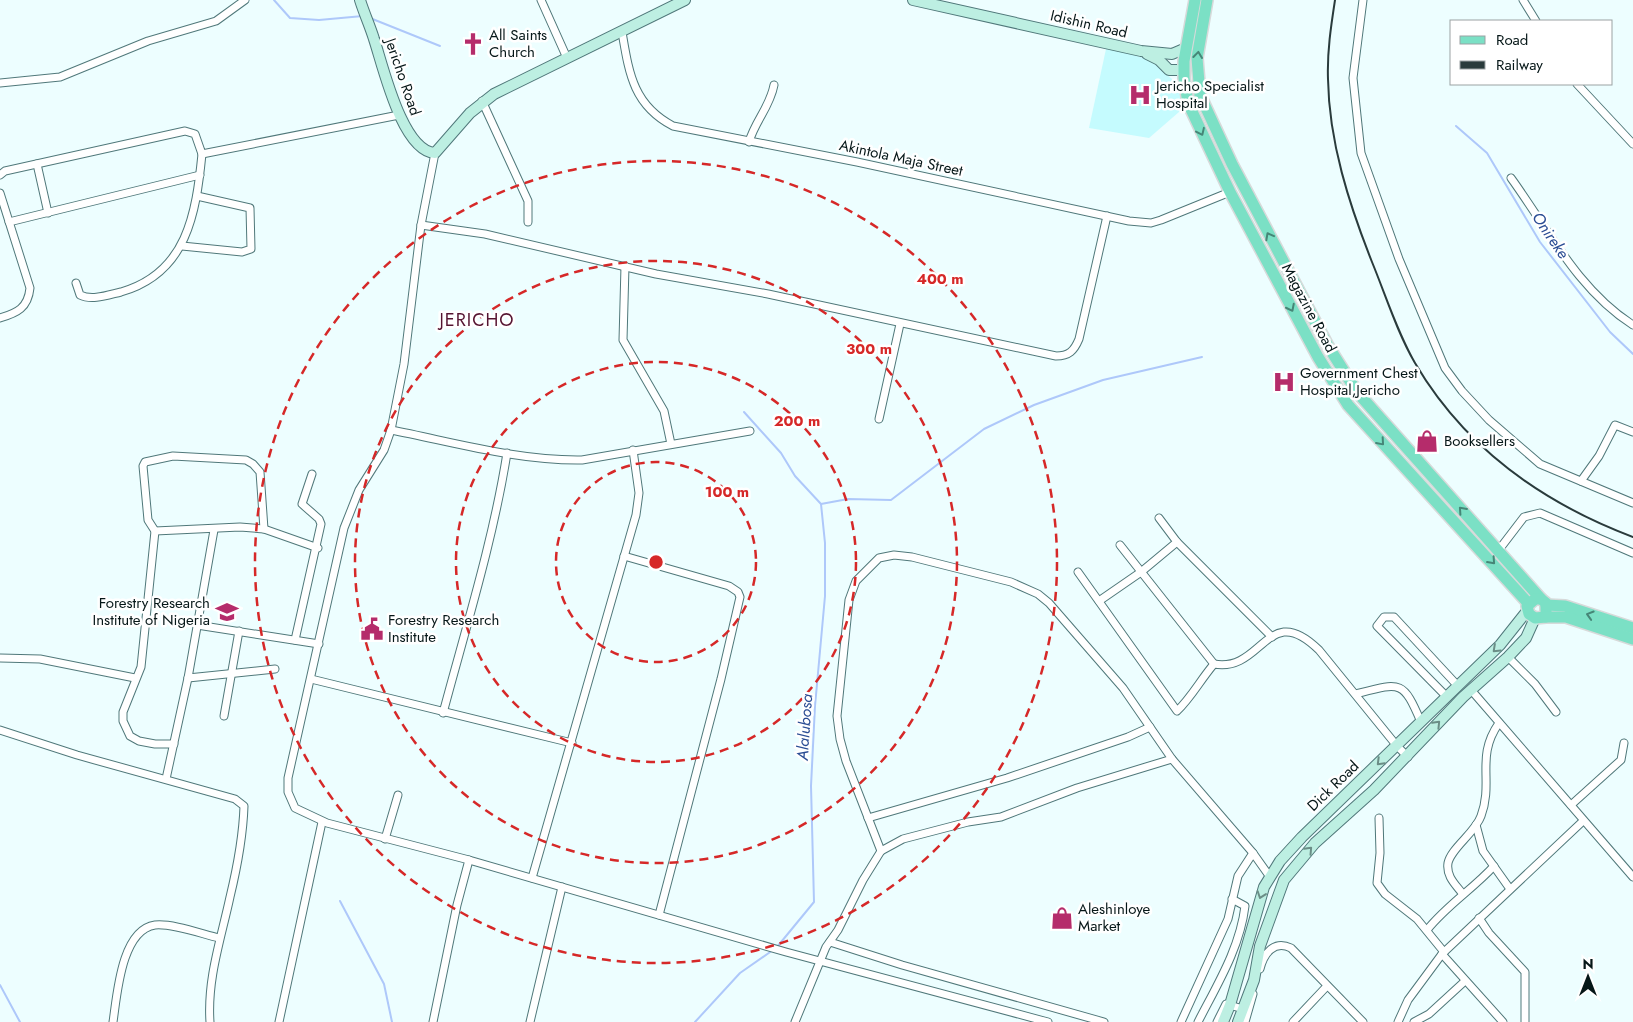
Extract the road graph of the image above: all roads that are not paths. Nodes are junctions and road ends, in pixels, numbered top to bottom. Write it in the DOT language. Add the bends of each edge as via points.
graph roads {
  1 [pos="246,0"];
  2 [pos="360,0"];
  3 [pos="540,0"];
  4 [pos="685,0"];
  5 [pos="913,0"];
  6 [pos="1195,0"];
  7 [pos="1207,0"];
  8 [pos="1363,0"];
  9 [pos="1523,0"];
  10 [pos="1535,20"];
  11 [pos="622,32"];
  12 [pos="1186,48"];
  13 [pos="1142,51"];
  14 [pos="567,58"];
  15 [pos="1184,70"];
  16 [pos="0,83"];
  17 [pos="774,85"];
  18 [pos="1578,85"];
  19 [pos="482,101"];
  20 [pos="399,115"];
  21 [pos="749,142"];
  22 [pos="1633,144"];
  23 [pos="435,153"];
  24 [pos="202,154"];
  25 [pos="37,164"];
  26 [pos="0,175"];
  27 [pos="200,175"];
  28 [pos="1511,178"];
  29 [pos="1230,192"];
  30 [pos="0,193"];
  31 [pos="197,196"];
  32 [pos="48,213"];
  33 [pos="1107,216"];
  34 [pos="9,222"];
  35 [pos="528,222"];
  36 [pos="421,225"];
  37 [pos="182,246"];
  38 [pos="625,266"];
  39 [pos="76,283"];
  40 [pos="1294,283"];
  41 [pos="1282,288"];
  42 [pos="0,318"];
  43 [pos="900,324"];
  44 [pos="1633,325"];
  45 [pos="879,419"];
  46 [pos="391,430"];
  47 [pos="750,431"];
  48 [pos="1633,432"];
  49 [pos="671,444"];
  50 [pos="633,450"];
  51 [pos="507,453"];
  52 [pos="312,474"];
  53 [pos="1581,481"];
  54 [pos="1633,503"];
  55 [pos="1159,518"];
  56 [pos="264,529"];
  57 [pos="214,530"];
  58 [pos="155,531"];
  59 [pos="1177,542"];
  60 [pos="1120,545"];
  61 [pos="318,548"];
  62 [pos="1498,551"];
  63 [pos="1633,553"];
  64 [pos="624,556"];
  65 [pos="1078,572"];
  66 [pos="1141,572"];
  67 [pos="1098,601"];
  68 [pos="1537,609"];
  69 [pos="197,625"];
  70 [pos="1633,628"];
  71 [pos="240,632"];
  72 [pos="1272,637"];
  73 [pos="1633,639"];
  74 [pos="295,640"];
  75 [pos="319,644"];
  76 [pos="1508,657"];
  77 [pos="0,658"];
  78 [pos="1214,664"];
  79 [pos="275,669"];
  80 [pos="231,673"];
  81 [pos="135,678"];
  82 [pos="188,678"];
  83 [pos="311,679"];
  84 [pos="1456,685"];
  85 [pos="1472,690"];
  86 [pos="1356,694"];
  87 [pos="1446,696"];
  88 [pos="1556,712"];
  89 [pos="443,713"];
  90 [pos="224,716"];
  91 [pos="1421,722"];
  92 [pos="1499,723"];
  93 [pos="1150,726"];
  94 [pos="0,730"];
  95 [pos="572,743"];
  96 [pos="1624,743"];
  97 [pos="174,744"];
  98 [pos="1397,746"];
  99 [pos="1408,756"];
  100 [pos="1172,759"];
  101 [pos="166,779"];
  102 [pos="398,795"];
  103 [pos="1571,804"];
  104 [pos="868,818"];
  105 [pos="1379,818"];
  106 [pos="1583,821"];
  107 [pos="322,822"];
  108 [pos="1476,825"];
  109 [pos="385,839"];
  110 [pos="881,852"];
  111 [pos="1253,853"];
  112 [pos="469,860"];
  113 [pos="1494,866"];
  114 [pos="1270,877"];
  115 [pos="1633,877"];
  116 [pos="532,878"];
  117 [pos="562,887"];
  118 [pos="1510,889"];
  119 [pos="1462,893"];
  120 [pos="1232,899"];
  121 [pos="659,915"];
  122 [pos="1479,918"];
  123 [pos="1427,930"];
  124 [pos="219,938"];
  125 [pos="830,942"];
  126 [pos="1443,953"];
  127 [pos="822,960"];
  128 [pos="1465,980"];
  129 [pos="1327,986"];
  130 [pos="1230,1005"];
  131 [pos="1243,1009"];
  132 [pos="113,1022"];
  133 [pos="210,1022"];
  134 [pos="279,1022"];
  135 [pos="433,1022"];
  136 [pos="530,1022"];
  137 [pos="795,1022"];
  138 [pos="1048,1022"];
  139 [pos="1104,1022"];
  140 [pos="1181,1022"];
  141 [pos="1198,1022"];
  142 [pos="1217,1022"];
  143 [pos="1223,1022"];
  144 [pos="1238,1022"];
  145 [pos="1245,1022"];
  146 [pos="1293,1022"];
  147 [pos="1362,1022"];
  148 [pos="1398,1022"];
  149 [pos="1414,1022"];
  150 [pos="1503,1022"];
  151 [pos="1525,1022"];
  1 -- 16 [label="street" via="216,21 148,41 60,77"];
  2 -- 20 [label="main road, Jericho Road"];
  3 -- 14 [label="street"];
  4 -- 11 [label="main road"];
  5 -- 13 [label="main road, Idishin Road"];
  6 -- 12 [label="main road, Magazine Road"];
  40 -- 7 [label="main road, Magazine Road, one-way" via="1200,95 1197,58"];
  8 -- 53 [label="street" via="1353,78 1360,152 1437,350 1462,391 1502,432 1540,464"];
  9 -- 10 [label="street"];
  11 -- 14 [label="main road"];
  11 -- 21 [label="street, Akintola Maja Street" via="635,88 648,109 674,126"];
  12 -- 13 [label="main road" via="1172,54"];
  12 -- 15 [label="main road, Magazine Road"];
  13 -- 15 [label="main road" via="1169,70"];
  14 -- 19 [label="main road"];
  15 -- 29 [label="main road, Magazine Road, one-way" via="1191,111"];
  17 -- 21 [label="street" via="768,106"];
  18 -- 22 [label="street"];
  19 -- 23 [label="main road"];
  19 -- 35 [label="street" via="527,197"];
  20 -- 23 [label="main road, Jericho Road" via="414,139"];
  20 -- 24 [label="street"];
  21 -- 33 [label="street, Akintola Maja Street" via="815,153"];
  23 -- 36 [label="street"];
  24 -- 25 [label="street" via="195,134 188,130"];
  24 -- 27 [label="street"];
  25 -- 26 [label="street"];
  25 -- 32 [label="street"];
  27 -- 31 [label="street"];
  27 -- 32 [label="street"];
  28 -- 44 [label="street" via="1566,260 1609,307"];
  29 -- 33 [label="street, Akintola Maja Street" via="1151,223"];
  29 -- 41 [label="main road, Magazine Road"];
  30 -- 34 [label="street"];
  31 -- 37 [label="street"];
  31 -- 37 [label="street" via="250,208 251,249 242,252"];
  32 -- 34 [label="street"];
  33 -- 43 [label="street" via="1083,326 1075,348 1068,354 1042,354"];
  34 -- 42 [label="street" via="30,288 27,301 19,312"];
  36 -- 38 [label="street" via="486,234"];
  36 -- 46 [label="street" via="404,364"];
  37 -- 39 [label="street" via="160,273 128,290 85,298 80,295"];
  38 -- 43 [label="street"];
  38 -- 49 [label="street" via="623,340 664,411"];
  40 -- 41 [label="main road"];
  62 -- 40 [label="main road, Magazine Road, one-way" via="1350,382"];
  41 -- 68 [label="main road, Magazine Road, one-way" via="1318,357 1348,405"];
  43 -- 45 [label="street"];
  46 -- 51 [label="street"];
  46 -- 75 [label="street" via="384,450 351,508"];
  47 -- 49 [label="street"];
  48 -- 53 [label="street" via="1615,425"];
  49 -- 50 [label="street"];
  50 -- 51 [label="street" via="582,460 544,459"];
  50 -- 64 [label="street" via="640,493"];
  51 -- 89 [label="street" via="484,560"];
  52 -- 61 [label="street" via="302,504 321,524"];
  53 -- 54 [label="street"];
  55 -- 59 [label="street"];
  56 -- 57 [label="street"];
  56 -- 58 [label="street" via="260,472 253,464 246,460 174,456 152,459 143,466 148,520"];
  56 -- 61 [label="street"];
  57 -- 58 [label="street"];
  57 -- 69 [label="street"];
  58 -- 81 [label="street" via="141,667"];
  59 -- 66 [label="street"];
  59 -- 72 [label="street"];
  60 -- 66 [label="street"];
  61 -- 74 [label="street"];
  62 -- 63 [label="street" via="1524,517 1540,513"];
  62 -- 68 [label="main road, Magazine Road"];
  64 -- 95 [label="street"];
  64 -- 121 [label="street" via="722,583 733,588 740,597"];
  65 -- 67 [label="street"];
  66 -- 67 [label="street"];
  66 -- 78 [label="street"];
  67 -- 78 [label="street" via="1177,712"];
  70 -- 68 [label="main road, one-way" via="1565,606"];
  68 -- 73 [label="main road"];
  68 -- 76 [label="main road, Dick Road" via="1526,638"];
  68 -- 84 [label="main road, Dick Road, one-way"];
  69 -- 71 [label="street"];
  69 -- 82 [label="street"];
  71 -- 74 [label="street"];
  71 -- 80 [label="street"];
  72 -- 78 [label="street" via="1232,664"];
  72 -- 86 [label="street" via="1292,631 1306,637"];
  74 -- 75 [label="street"];
  75 -- 83 [label="street"];
  76 -- 85 [label="main road, Dick Road"];
  76 -- 88 [label="street" via="1535,684"];
  77 -- 81 [label="street" via="40,659"];
  79 -- 80 [label="street"];
  80 -- 82 [label="street"];
  80 -- 90 [label="street"];
  81 -- 97 [label="street" via="123,712 126,730 139,741"];
  82 -- 97 [label="street"];
  83 -- 89 [label="street"];
  83 -- 107 [label="street" via="288,786 295,808"];
  84 -- 87 [label="main road, Dick Road"];
  84 -- 87 [label="street" via="1394,617 1384,617 1377,626"];
  85 -- 92 [label="street"];
  99 -- 85 [label="main road, Dick Road, one-way"];
  86 -- 91 [label="street" via="1385,687 1400,688 1409,694"];
  86 -- 98 [label="street"];
  87 -- 91 [label="main road, Dick Road"];
  89 -- 95 [label="street"];
  91 -- 98 [label="main road, Dick Road"];
  92 -- 103 [label="street"];
  92 -- 108 [label="street" via="1488,742 1486,796"];
  93 -- 100 [label="street"];
  93 -- 104 [label="street" via="1128,737 1016,775"];
  93 -- 104 [label="street" via="1123,688 1038,594 984,574 912,557 879,558 856,581 849,600 837,716 846,761"];
  94 -- 101 [label="street"];
  95 -- 116 [label="street"];
  96 -- 103 [label="street" via="1621,760"];
  97 -- 101 [label="street"];
  98 -- 99 [label="street"];
  98 -- 114 [label="main road, Dick Road, one-way" via="1289,850"];
  131 -- 99 [label="main road, Dick Road, one-way" via="1254,980 1260,946 1284,880 1315,843"];
  100 -- 110 [label="street" via="1077,788 1008,815 903,839"];
  100 -- 111 [label="street"];
  101 -- 124 [label="street" via="235,799 244,806 239,853"];
  102 -- 109 [label="street"];
  103 -- 106 [label="street"];
  104 -- 110 [label="street"];
  105 -- 123 [label="street" via="1377,883 1385,894"];
  106 -- 115 [label="street"];
  106 -- 118 [label="street"];
  107 -- 109 [label="street"];
  107 -- 134 [label="street"];
  108 -- 113 [label="street" via="1483,851"];
  108 -- 119 [label="street" via="1452,853 1448,865 1450,877"];
  109 -- 112 [label="street"];
  110 -- 125 [label="street"];
  111 -- 114 [label="street"];
  111 -- 120 [label="street" via="1238,876"];
  112 -- 116 [label="street"];
  112 -- 135 [label="street"];
  113 -- 118 [label="street"];
  113 -- 119 [label="street"];
  114 -- 130 [label="main road, Dick Road, one-way" via="1255,914"];
  116 -- 117 [label="street"];
  117 -- 121 [label="street"];
  117 -- 136 [label="street"];
  118 -- 122 [label="street"];
  119 -- 123 [label="street"];
  120 -- 140 [label="street" via="1228,919"];
  120 -- 141 [label="street" via="1245,906 1241,926 1234,948"];
  121 -- 127 [label="street"];
  122 -- 126 [label="street"];
  122 -- 151 [label="street" via="1525,972"];
  123 -- 126 [label="street"];
  124 -- 132 [label="street" via="156,925 140,932 124,962"];
  124 -- 133 [label="street" via="210,992"];
  125 -- 127 [label="street"];
  125 -- 139 [label="street" via="902,966"];
  126 -- 128 [label="street"];
  126 -- 148 [label="street" via="1408,1000"];
  127 -- 137 [label="street"];
  127 -- 138 [label="street"];
  128 -- 149 [label="street" via="1429,1014"];
  128 -- 150 [label="street"];
  129 -- 145 [label="street" via="1291,948 1272,947 1261,964"];
  129 -- 146 [label="street"];
  129 -- 147 [label="street"];
  130 -- 131 [label="street"];
  130 -- 142 [label="street" via="1226,1004"];
  130 -- 143 [label="main road, Dick Road"];
  131 -- 144 [label="main road, Dick Road"];
}
